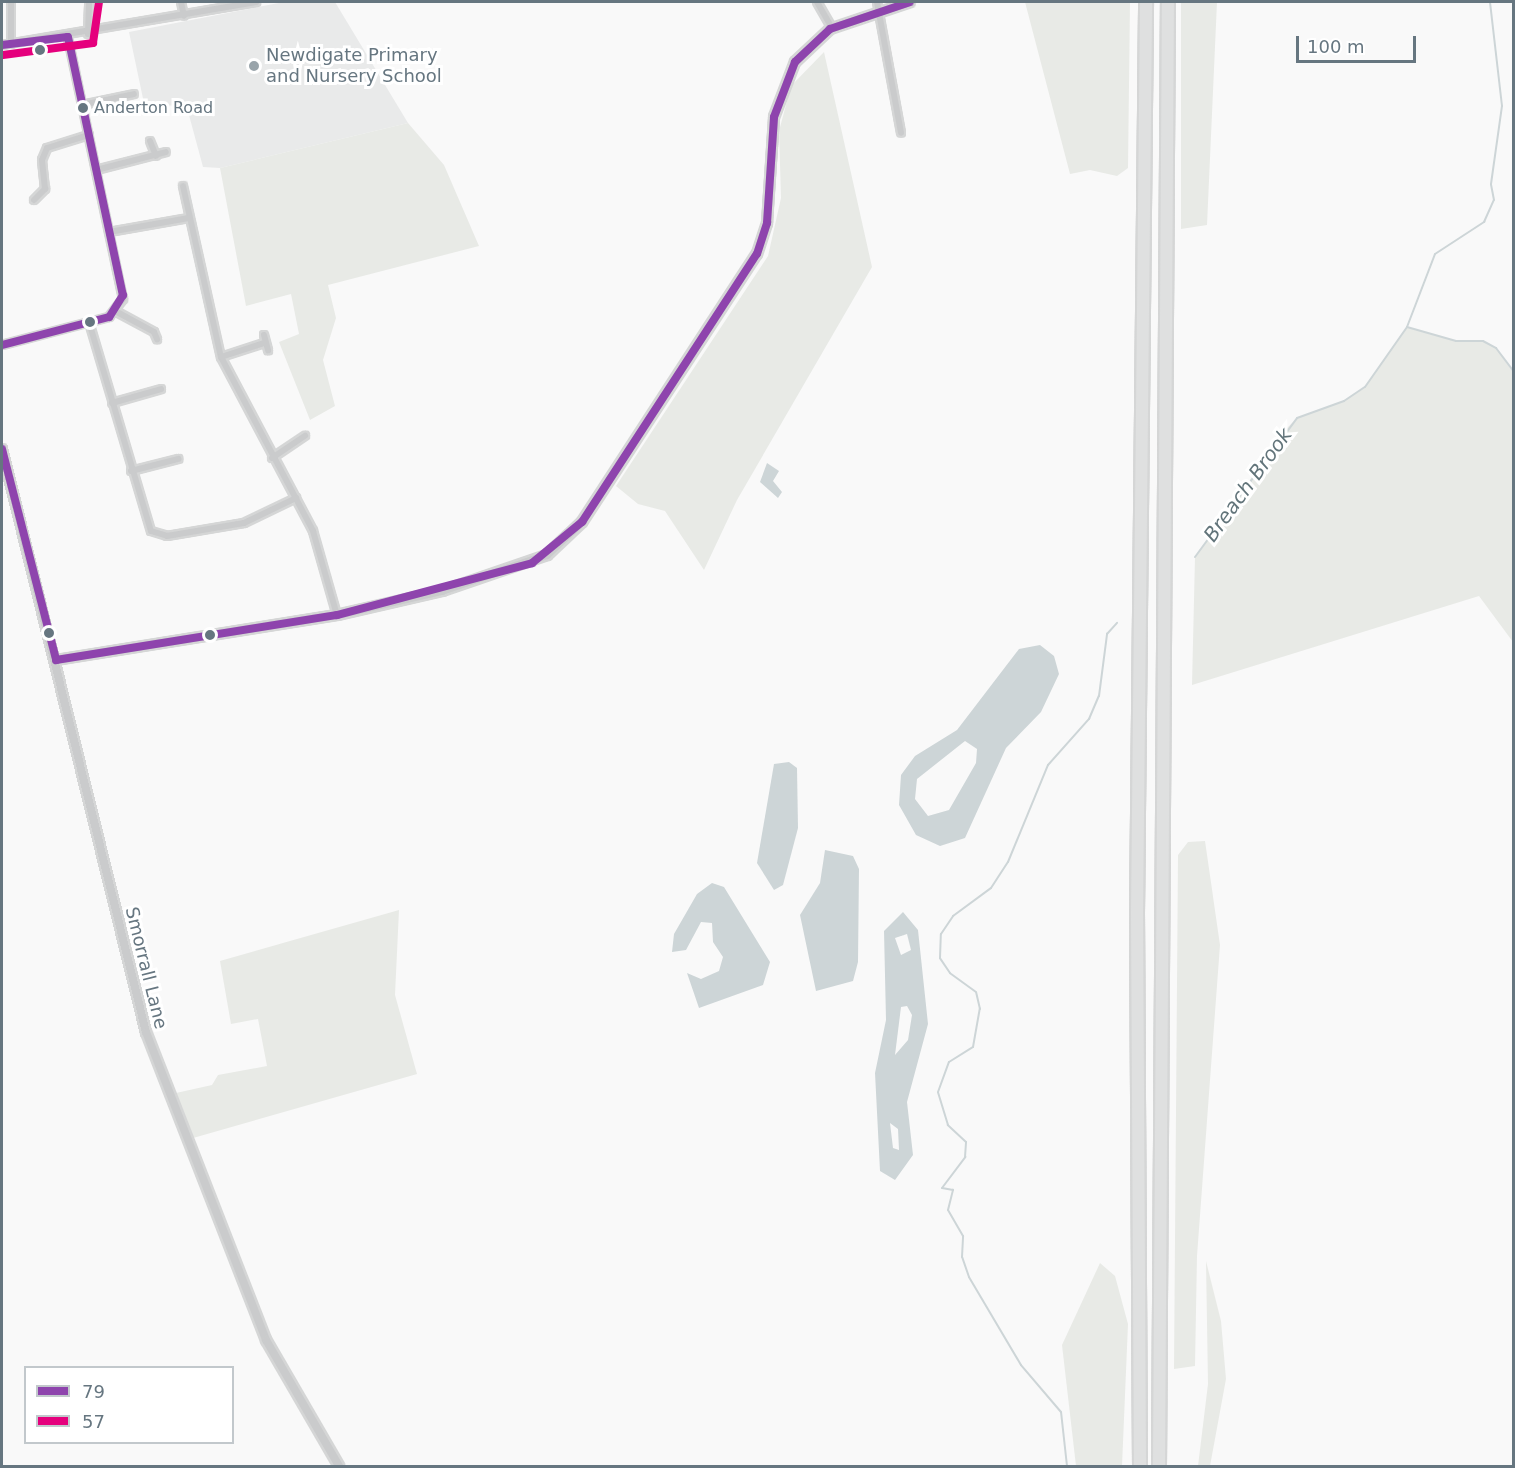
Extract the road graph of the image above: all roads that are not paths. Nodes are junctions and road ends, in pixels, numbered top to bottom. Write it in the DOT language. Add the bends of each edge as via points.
graph roads {
  1 [pos="11,2"];
  2 [pos="89,2"];
  3 [pos="181,2"];
  4 [pos="256,2"];
  5 [pos="817,2"];
  6 [pos="910,2"];
  7 [pos="1146,2"];
  8 [pos="1168,2"];
  9 [pos="878,6"];
  10 [pos="184,16"];
  11 [pos="832,28"];
  12 [pos="88,34"];
  13 [pos="68,37"];
  14 [pos="11,44"];
  15 [pos="2,45"];
  16 [pos="134,94"];
  17 [pos="82,105"];
  18 [pos="901,133"];
  19 [pos="89,135"];
  20 [pos="150,141"];
  21 [pos="166,152"];
  22 [pos="156,156"];
  23 [pos="96,170"];
  24 [pos="183,186"];
  25 [pos="34,200"];
  26 [pos="189,218"];
  27 [pos="109,232"];
  28 [pos="117,312"];
  29 [pos="89,322"];
  30 [pos="264,335"];
  31 [pos="157,339"];
  32 [pos="264,343"];
  33 [pos="2,345"];
  34 [pos="268,350"];
  35 [pos="221,357"];
  36 [pos="161,389"];
  37 [pos="112,403"];
  38 [pos="305,436"];
  39 [pos="2,449"];
  40 [pos="272,458"];
  41 [pos="178,459"];
  42 [pos="131,471"];
  43 [pos="296,498"];
  44 [pos="337,615"];
  45 [pos="56,660"];
  46 [pos="339,1467"];
  47 [pos="1140,1467"];
  48 [pos="1159,1467"];
  1 -- 14 [label="street"];
  2 -- 12 [label="street"];
  3 -- 10 [label="street"];
  4 -- 10 [label="street"];
  5 -- 11 [label="street"];
  6 -- 9 [label="street"];
  7 -- 47 [label="highway" via="1137,903"];
  8 -- 48 [label="highway"];
  9 -- 11 [label="street"];
  9 -- 18 [label="street"];
  10 -- 12 [label="street"];
  11 -- 44 [label="street" via="804,51 781,90 767,223 757,254 582,522 532,563"];
  12 -- 13 [label="street"];
  13 -- 14 [label="street"];
  13 -- 17 [label="street"];
  14 -- 15 [label="street"];
  16 -- 17 [label="street"];
  17 -- 19 [label="street"];
  19 -- 23 [label="street"];
  19 -- 25 [label="street" via="47,148 42,160 45,189"];
  20 -- 22 [label="street"];
  21 -- 22 [label="street"];
  22 -- 23 [label="street"];
  23 -- 27 [label="street"];
  24 -- 26 [label="street"];
  26 -- 27 [label="street"];
  26 -- 35 [label="street"];
  27 -- 28 [label="street" via="123,294"];
  28 -- 29 [label="street"];
  28 -- 31 [label="street" via="154,332"];
  29 -- 33 [label="street"];
  29 -- 37 [label="street"];
  30 -- 32 [label="street"];
  32 -- 34 [label="street"];
  32 -- 35 [label="street"];
  35 -- 40 [label="street"];
  36 -- 37 [label="street"];
  37 -- 42 [label="street"];
  38 -- 40 [label="street"];
  39 -- 45 [label="street, Smorrall Lane"];
  40 -- 43 [label="street"];
  41 -- 42 [label="street"];
  42 -- 43 [label="street" via="146,525 163,536 255,520"];
  43 -- 44 [label="street" via="327,568"];
  44 -- 45 [label="street"];
  45 -- 46 [label="street, Smorrall Lane" via="146,1032 266,1341"];
}
